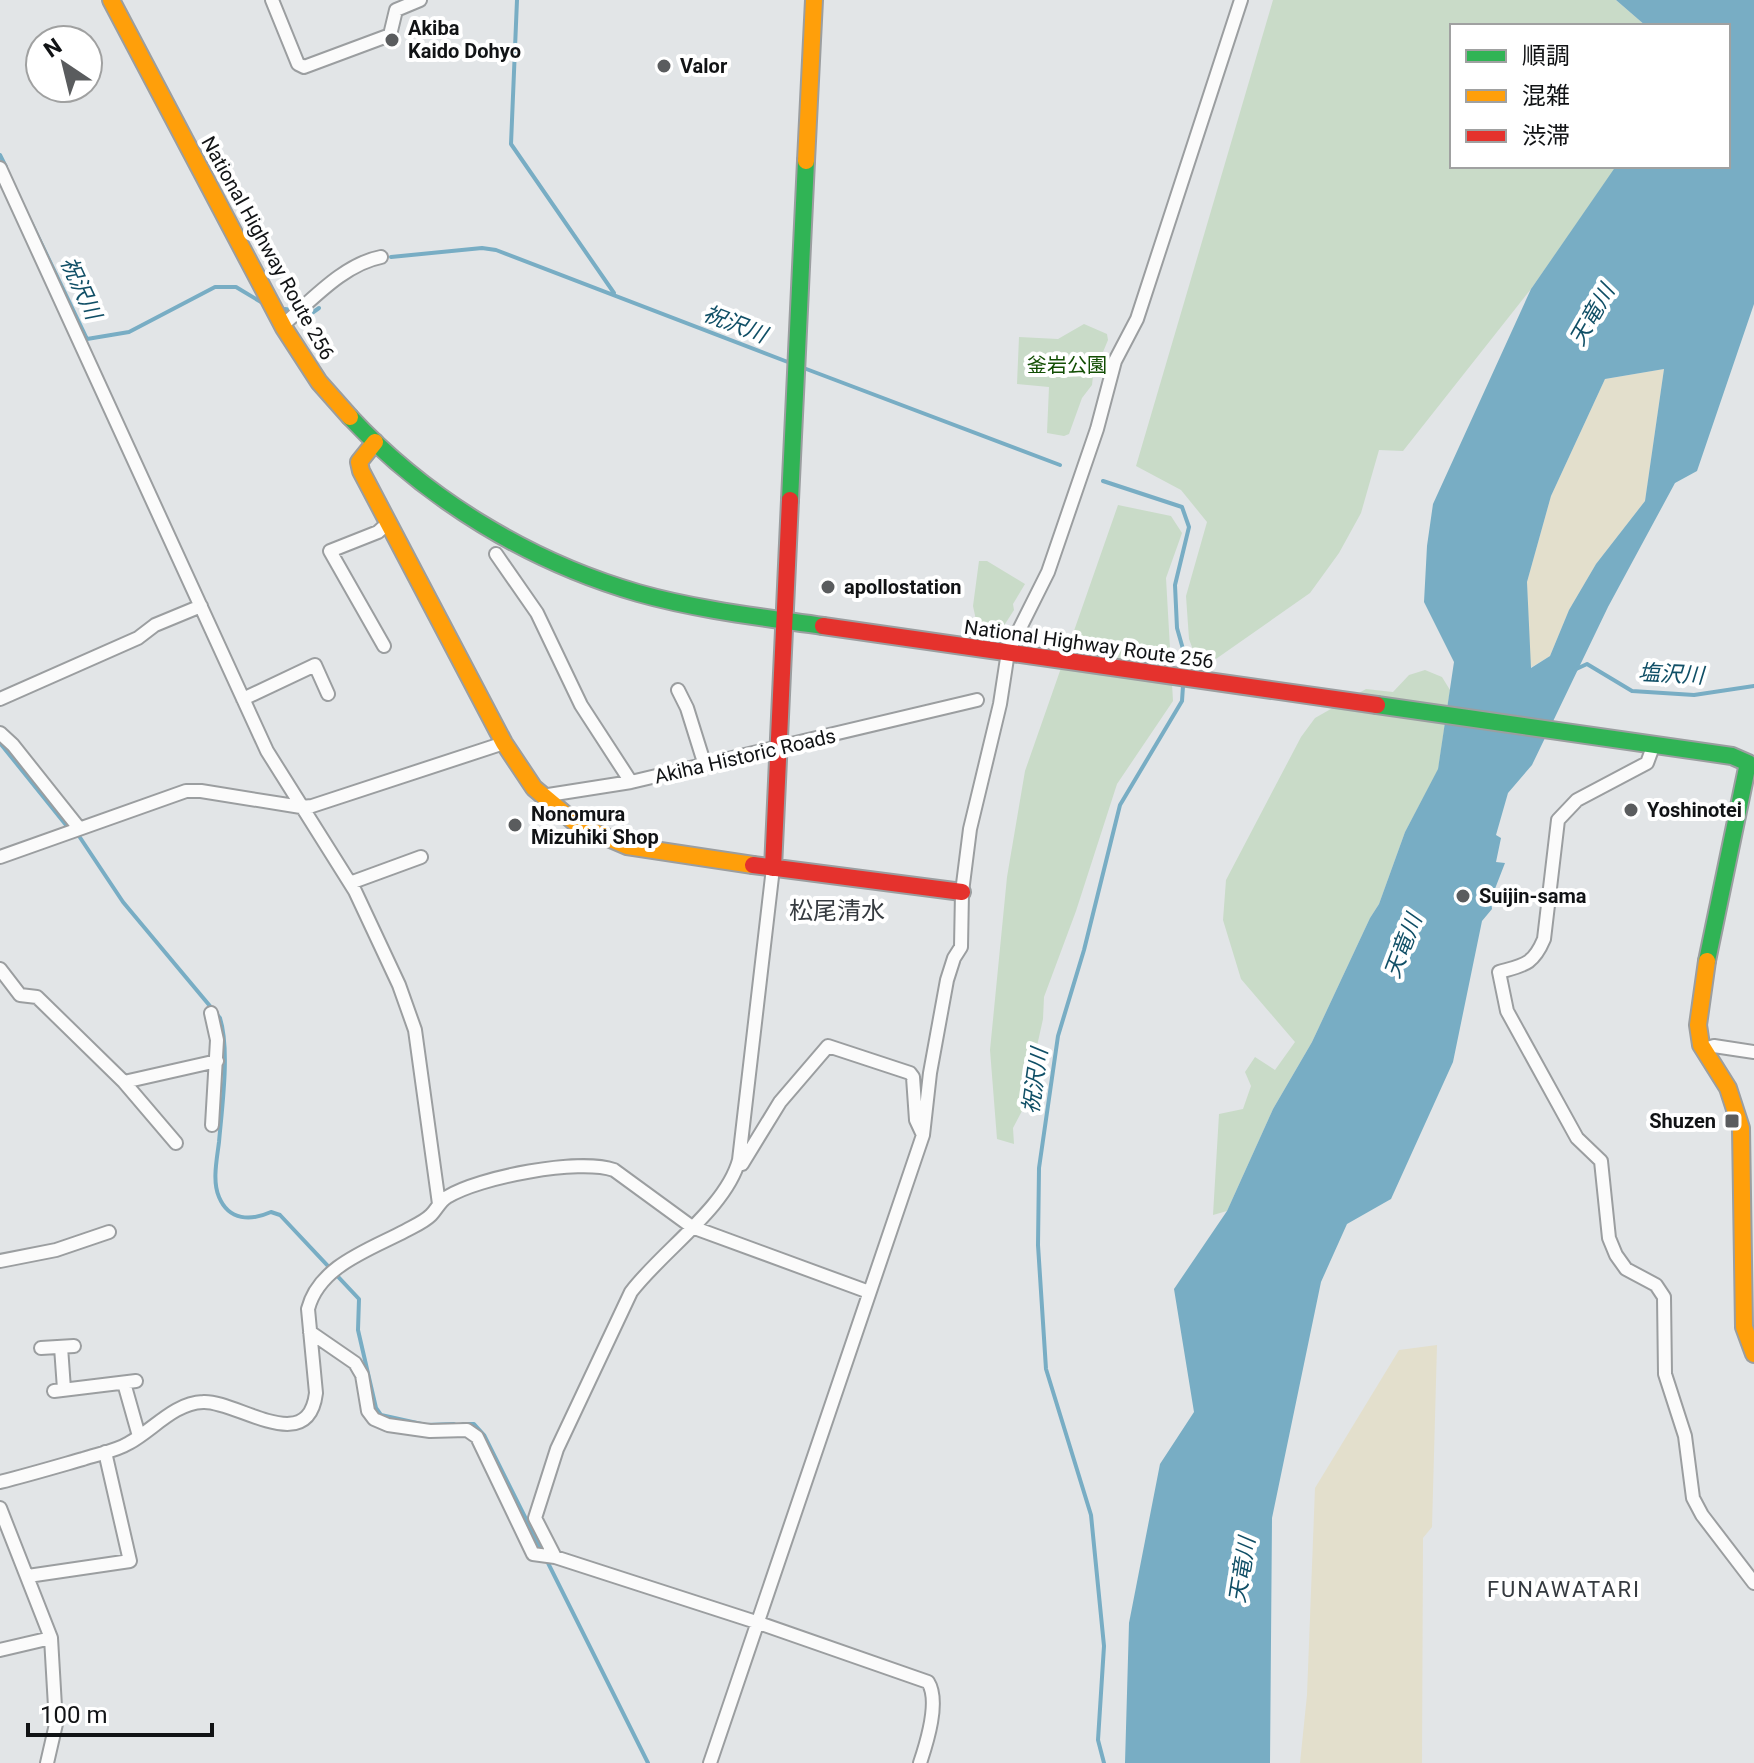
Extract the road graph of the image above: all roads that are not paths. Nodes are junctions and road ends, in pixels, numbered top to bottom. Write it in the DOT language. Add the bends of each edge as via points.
graph roads {
  1 [pos="111,0"];
  2 [pos="272,0"];
  3 [pos="420,0"];
  4 [pos="814,0"];
  5 [pos="1241,0"];
  6 [pos="0,168"];
  7 [pos="381,257"];
  8 [pos="285,317"];
  9 [pos="375,442"];
  10 [pos="388,523"];
  11 [pos="496,554"];
  12 [pos="201,606"];
  13 [pos="786,620"];
  14 [pos="384,646"];
  15 [pos="1013,653"];
  16 [pos="678,690"];
  17 [pos="328,694"];
  18 [pos="0,699"];
  19 [pos="243,699"];
  20 [pos="977,700"];
  21 [pos="0,733"];
  22 [pos="504,743"];
  23 [pos="1654,744"];
  24 [pos="780,748"];
  25 [pos="1751,763"];
  26 [pos="708,764"];
  27 [pos="631,782"];
  28 [pos="542,796"];
  29 [pos="301,807"];
  30 [pos="79,828"];
  31 [pos="0,857"];
  32 [pos="421,857"];
  33 [pos="773,868"];
  34 [pos="350,883"];
  35 [pos="962,892"];
  36 [pos="0,969"];
  37 [pos="211,1013"];
  38 [pos="1704,1049"];
  39 [pos="1754,1052"];
  40 [pos="217,1061"];
  41 [pos="124,1082"];
  42 [pos="212,1125"];
  43 [pos="923,1135"];
  44 [pos="176,1143"];
  45 [pos="736,1174"];
  46 [pos="439,1204"];
  47 [pos="692,1227"];
  48 [pos="109,1232"];
  49 [pos="0,1261"];
  50 [pos="869,1292"];
  51 [pos="310,1332"];
  52 [pos="41,1348"];
  53 [pos="1754,1354"];
  54 [pos="139,1436"];
  55 [pos="105,1452"];
  56 [pos="0,1482"];
  57 [pos="0,1508"];
  58 [pos="547,1556"];
  59 [pos="28,1576"];
  60 [pos="1754,1583"];
  61 [pos="756,1622"];
  62 [pos="51,1638"];
  63 [pos="0,1650"];
  64 [pos="47,1763"];
  65 [pos="710,1763"];
  66 [pos="920,1763"];
  1 -- 8 [label="main road, National Highway Route 256" via="268,296"];
  2 -- 3 [label="street" via="298,64 304,67 390,35 396,10"];
  4 -- 13 [label="main road"];
  5 -- 15 [label="street" via="1137,319 1115,361 1048,572"];
  6 -- 12 [label="street"];
  7 -- 8 [label="street" via="354,267"];
  8 -- 9 [label="main road, National Highway Route 256" via="331,398"];
  9 -- 10 [label="main road" via="359,462"];
  9 -- 13 [label="main road, National Highway Route 256" via="500,534 562,565 664,599"];
  10 -- 14 [label="street" via="330,551"];
  10 -- 22 [label="main road"];
  11 -- 27 [label="street, Akiha Historic Roads" via="537,613 581,705"];
  12 -- 18 [label="street"];
  12 -- 19 [label="street"];
  13 -- 15 [label="main road, National Highway Route 256"];
  13 -- 24 [label="main road"];
  15 -- 23 [label="main road, National Highway Route 256"];
  15 -- 35 [label="street" via="970,829"];
  16 -- 26 [label="street"];
  17 -- 19 [label="street" via="315,665"];
  19 -- 29 [label="street"];
  20 -- 24 [label="street, Akiha Historic Roads"];
  21 -- 30 [label="street"];
  22 -- 28 [label="main road"];
  22 -- 29 [label="street"];
  23 -- 25 [label="main road, National Highway Route 256"];
  23 -- 60 [label="street" via="1647,763 1577,800 1558,820 1544,939 1528,964 1499,972 1507,1011 1577,1138 1601,1161 1609,1238 1616,1255 1664,1297 1665,1374 1685,1436 1693,1498"];
  24 -- 26 [label="street, Akiha Historic Roads"];
  24 -- 33 [label="main road"];
  25 -- 38 [label="main road, National Highway Route 256" via="1705,972 1698,1025"];
  26 -- 27 [label="street, Akiha Historic Roads"];
  27 -- 28 [label="street"];
  28 -- 33 [label="main road" via="578,825 627,846"];
  29 -- 30 [label="street" via="186,791"];
  29 -- 34 [label="street"];
  30 -- 31 [label="street"];
  32 -- 34 [label="street"];
  33 -- 35 [label="main road"];
  33 -- 45 [label="street"];
  34 -- 46 [label="street" via="411,1015"];
  35 -- 43 [label="street" via="961,947 947,980"];
  36 -- 41 [label="street" via="20,995 37,997"];
  37 -- 40 [label="street"];
  38 -- 39 [label="street"];
  38 -- 53 [label="main road, National Highway Route 256" via="1728,1088 1741,1128 1744,1327"];
  40 -- 41 [label="street"];
  40 -- 42 [label="street"];
  41 -- 44 [label="street"];
  43 -- 45 [label="street" via="910,1073 828,1046 780,1102"];
  43 -- 50 [label="street"];
  45 -- 47 [label="street"];
  46 -- 47 [label="street" via="502,1178 600,1165"];
  46 -- 51 [label="street" via="428,1218 332,1271 312,1295"];
  47 -- 50 [label="street"];
  47 -- 58 [label="street" via="631,1292 557,1449 535,1518"];
  48 -- 49 [label="street"];
  50 -- 61 [label="street"];
  51 -- 54 [label="street" via="316,1393 306,1417 276,1424 206,1401 189,1404"];
  51 -- 58 [label="street" via="355,1363 374,1419 430,1431 467,1430 477,1437 533,1554"];
  52 -- 54 [label="street" via="68,1346 59,1390 130,1382"];
  54 -- 55 [label="street"];
  55 -- 56 [label="street"];
  55 -- 59 [label="street" via="130,1561"];
  57 -- 59 [label="street"];
  58 -- 61 [label="street"];
  59 -- 62 [label="street"];
  61 -- 65 [label="street"];
  61 -- 66 [label="street" via="930,1684 930,1733"];
  62 -- 63 [label="street"];
  62 -- 64 [label="street" via="56,1724"];
}
